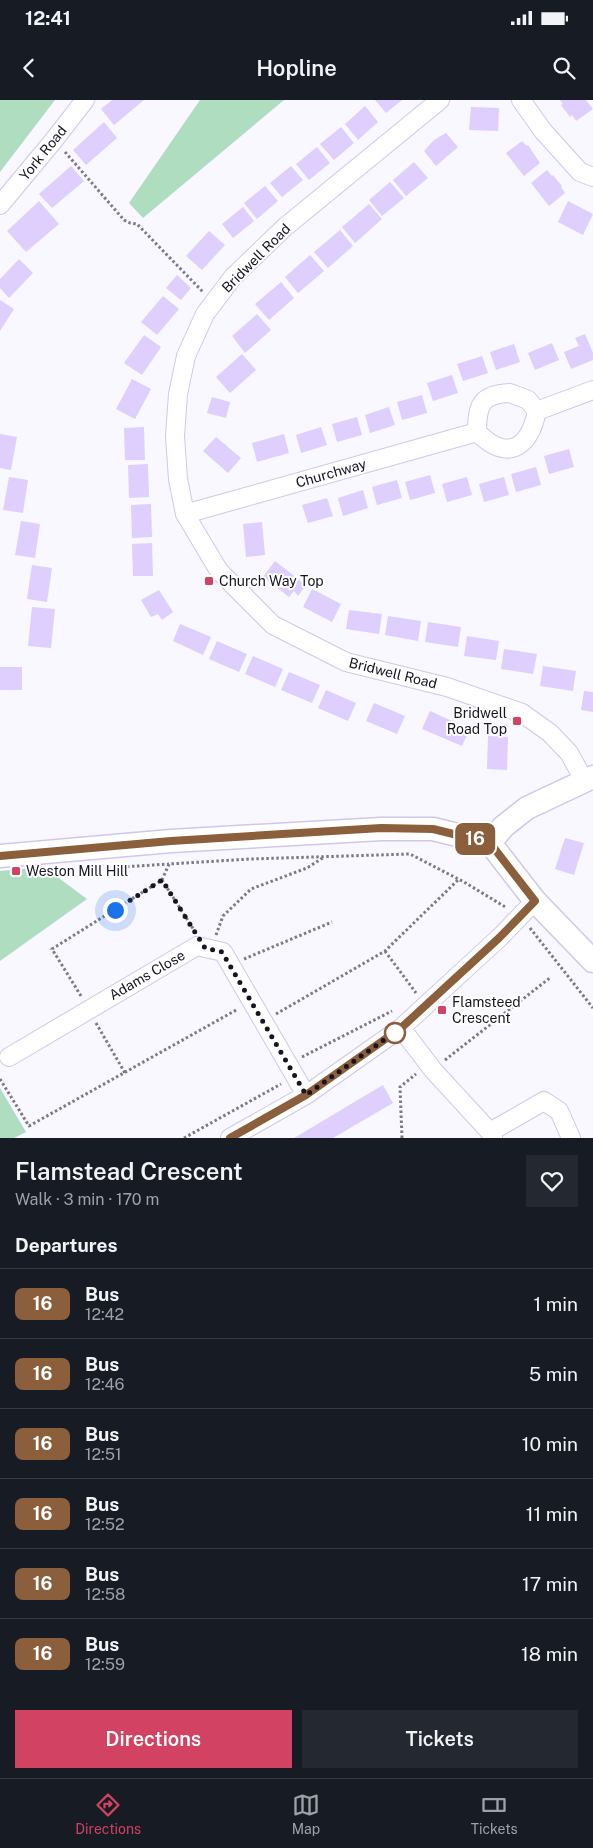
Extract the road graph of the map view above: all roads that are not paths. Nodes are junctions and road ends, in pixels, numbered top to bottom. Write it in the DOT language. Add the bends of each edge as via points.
graph roads {
  1 [pos="84,100"];
  2 [pos="440,100"];
  3 [pos="521,100"];
  4 [pos="593,177"];
  5 [pos="0,205"];
  6 [pos="593,390"];
  7 [pos="536,411"];
  8 [pos="476,432"];
  9 [pos="186,514"];
  10 [pos="589,778"];
  11 [pos="490,843"];
  12 [pos="0,856"];
  13 [pos="528,909"];
  14 [pos="593,961"];
  15 [pos="401,1028"];
  16 [pos="9,1057"];
  17 [pos="306,1095"];
  18 [pos="492,1135"];
  19 [pos="230,1138"];
  20 [pos="571,1138"];
  1 -- 5 [label="street, York Road"];
  2 -- 9 [label="street, Bridwell Road" via="285,227 233,277 205,314 186,356 178,394 175,436 178,479"];
  3 -- 4 [label="street" via="543,131 580,172"];
  6 -- 7 [label="street"];
  7 -- 8 [label="street" via="534,426 525,442 511,448 497,448"];
  7 -- 8 [label="street" via="528,400 510,393 494,394 483,402 476,414"];
  8 -- 9 [label="street, Churchway"];
  9 -- 10 [label="street, Bridwell Road" via="219,571 273,625 346,662 447,687 522,713 550,733"];
  10 -- 11 [label="street" via="527,808 503,827"];
  11 -- 12 [label="street" via="433,829 381,828"];
  11 -- 13 [label="street"];
  13 -- 14 [label="street"];
  13 -- 15 [label="street"];
  15 -- 17 [label="street"];
  15 -- 18 [label="street"];
  16 -- 17 [label="street, Adams Close" via="197,946 222,952"];
  17 -- 19 [label="street"];
  18 -- 20 [label="street" via="544,1101 560,1111"];
}
